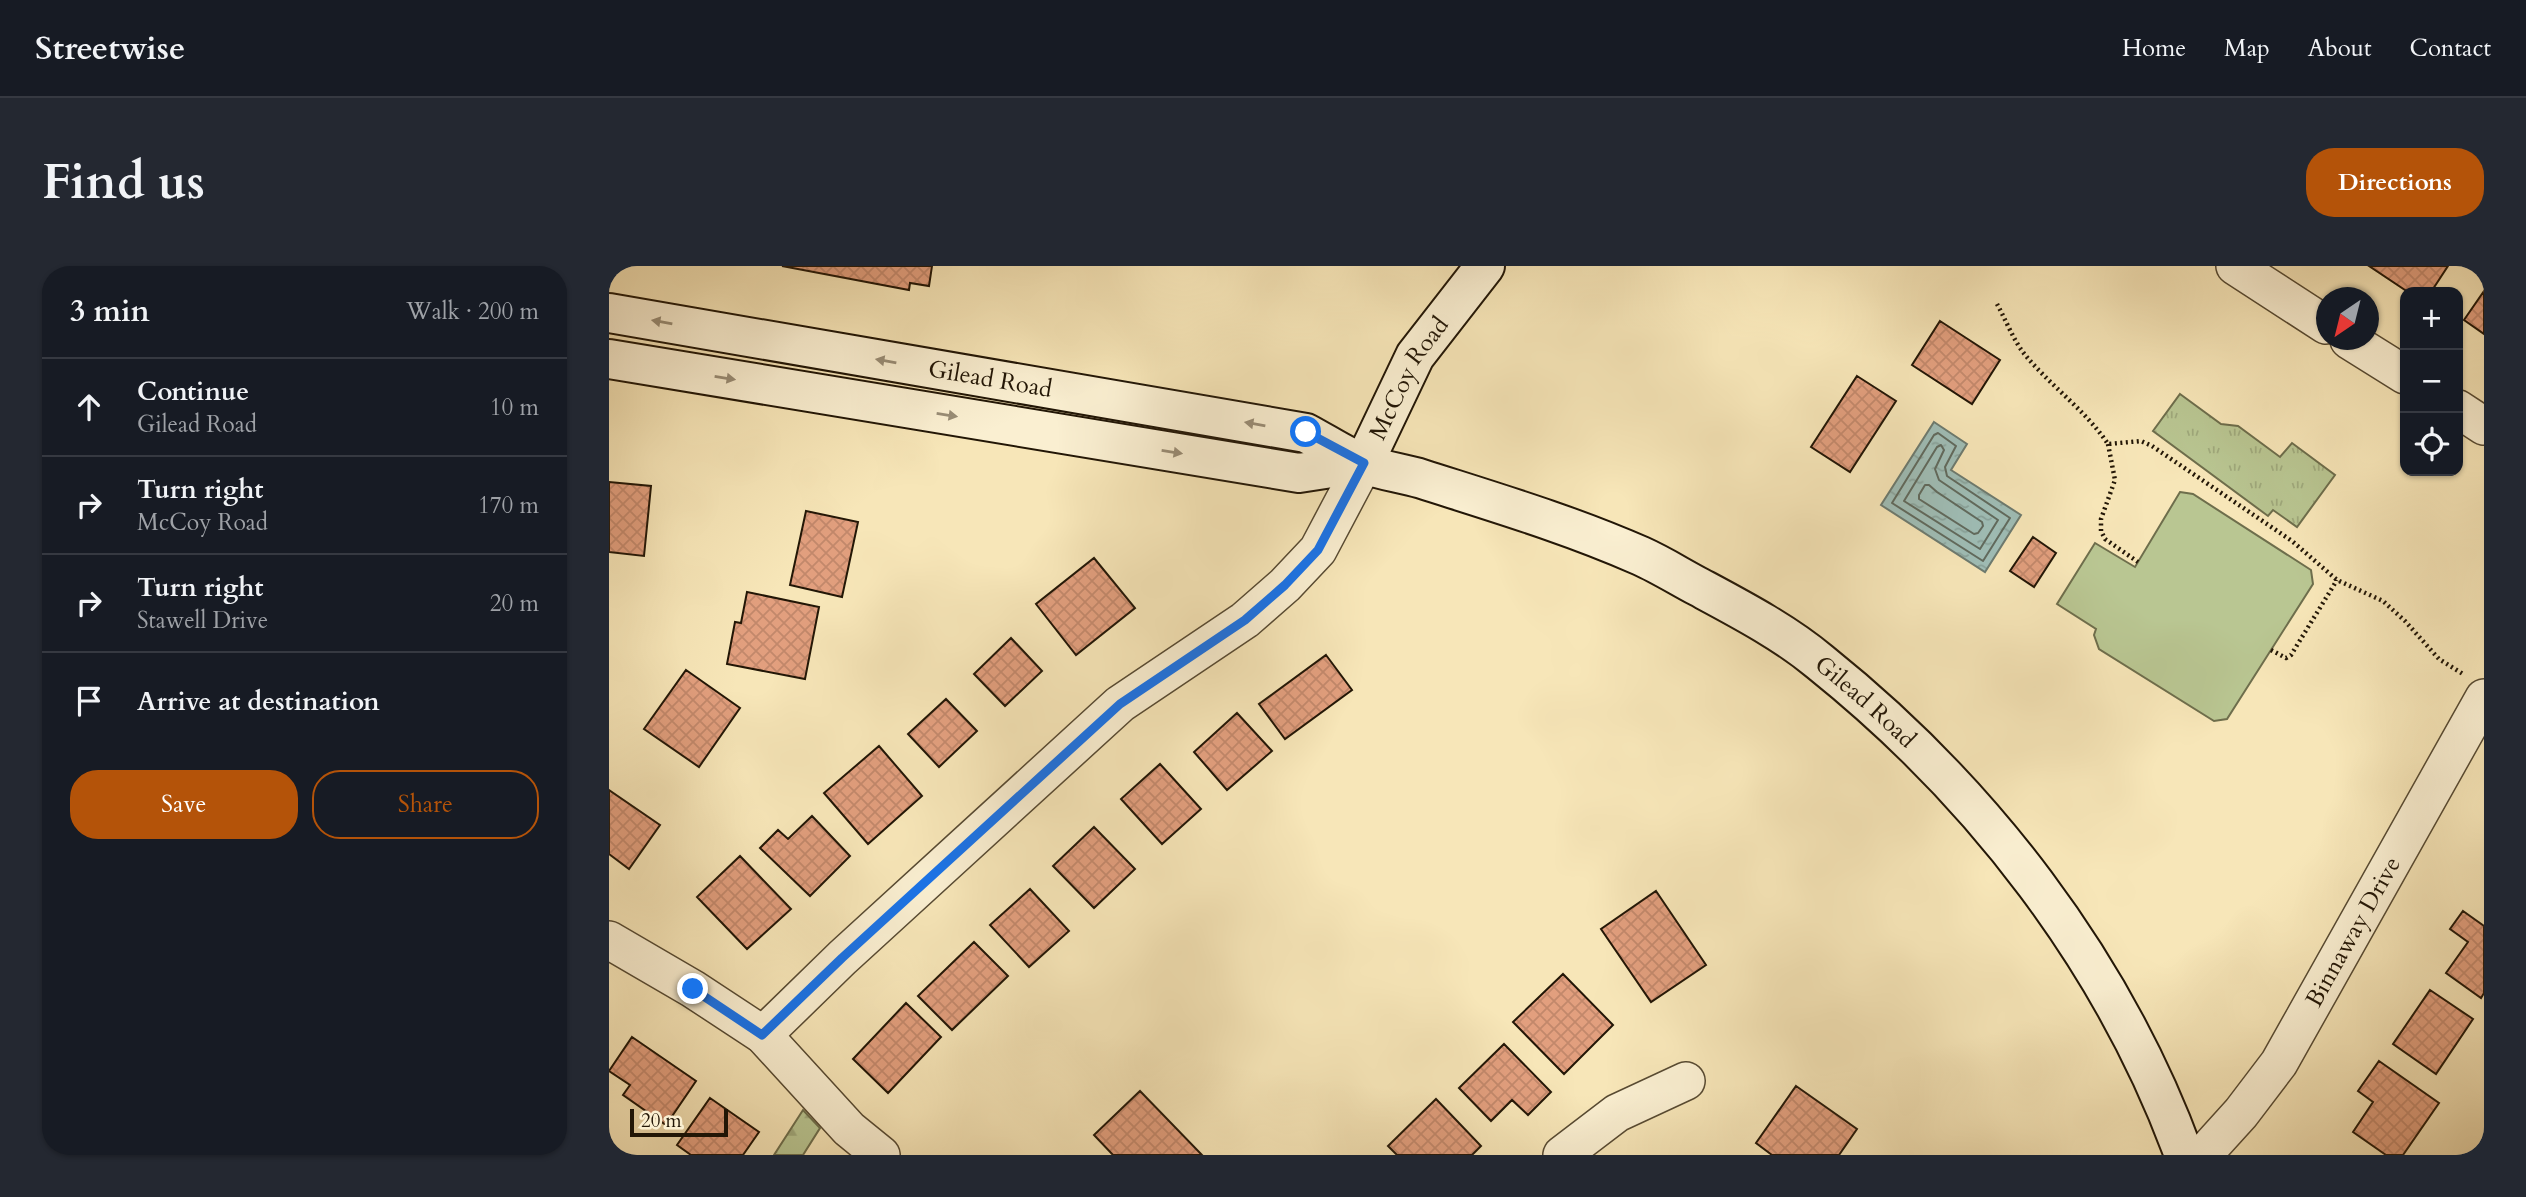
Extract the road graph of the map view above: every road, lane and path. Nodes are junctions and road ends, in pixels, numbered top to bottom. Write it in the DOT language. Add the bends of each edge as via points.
graph roads {
  1 [pos="1485,266"];
  2 [pos="2235,266"];
  3 [pos="1997,304"];
  4 [pos="609,313"];
  5 [pos="2316,319"];
  6 [pos="2365,350"];
  7 [pos="609,359"];
  8 [pos="2400,372"];
  9 [pos="2463,412"];
  10 [pos="2484,426"];
  11 [pos="2108,444"];
  12 [pos="1364,463"];
  13 [pos="2138,562"];
  14 [pos="2337,580"];
  15 [pos="2271,650"];
  16 [pos="2478,690"];
  17 [pos="609,940"];
  18 [pos="762,1035"];
  19 [pos="1686,1081"];
  20 [pos="881,1155"];
  21 [pos="1562,1155"];
  22 [pos="2184,1155"];
  23 [pos="2203,1155"];
  1 -- 12 [label="main road, McCoy Road" via="1415,356"];
  2 -- 5 [label="street"];
  3 -- 11 [label="path" via="2024,354 2096,426"];
  12 -- 4 [label="main road, Gilead Road, one-way" via="1306,432"];
  6 -- 8 [label="street"];
  7 -- 12 [label="main road, Gilead Road, one-way" via="1299,473"];
  9 -- 10 [label="street"];
  11 -- 13 [label="path" via="2115,480 2101,531"];
  11 -- 14 [label="path" via="2141,441 2151,446 2292,541"];
  12 -- 18 [label="street, McCoy Road" via="1318,550 1285,585 1245,620 1120,704"];
  12 -- 22 [label="main road, Gilead Road" via="1554,520 1644,557 1748,613 1818,660 1954,786 2033,881 2081,946 2123,1021 2168,1111"];
  14 -- 15 [label="path" via="2291,655 2286,658"];
  14 -- 16 [label="path" via="2383,601 2439,659"];
  16 -- 23 [label="street, Binnaway Drive" via="2280,1063"];
  17 -- 18 [label="street"];
  18 -- 20 [label="street" via="849,1129"];
  19 -- 21 [label="street" via="1618,1113"];
}
